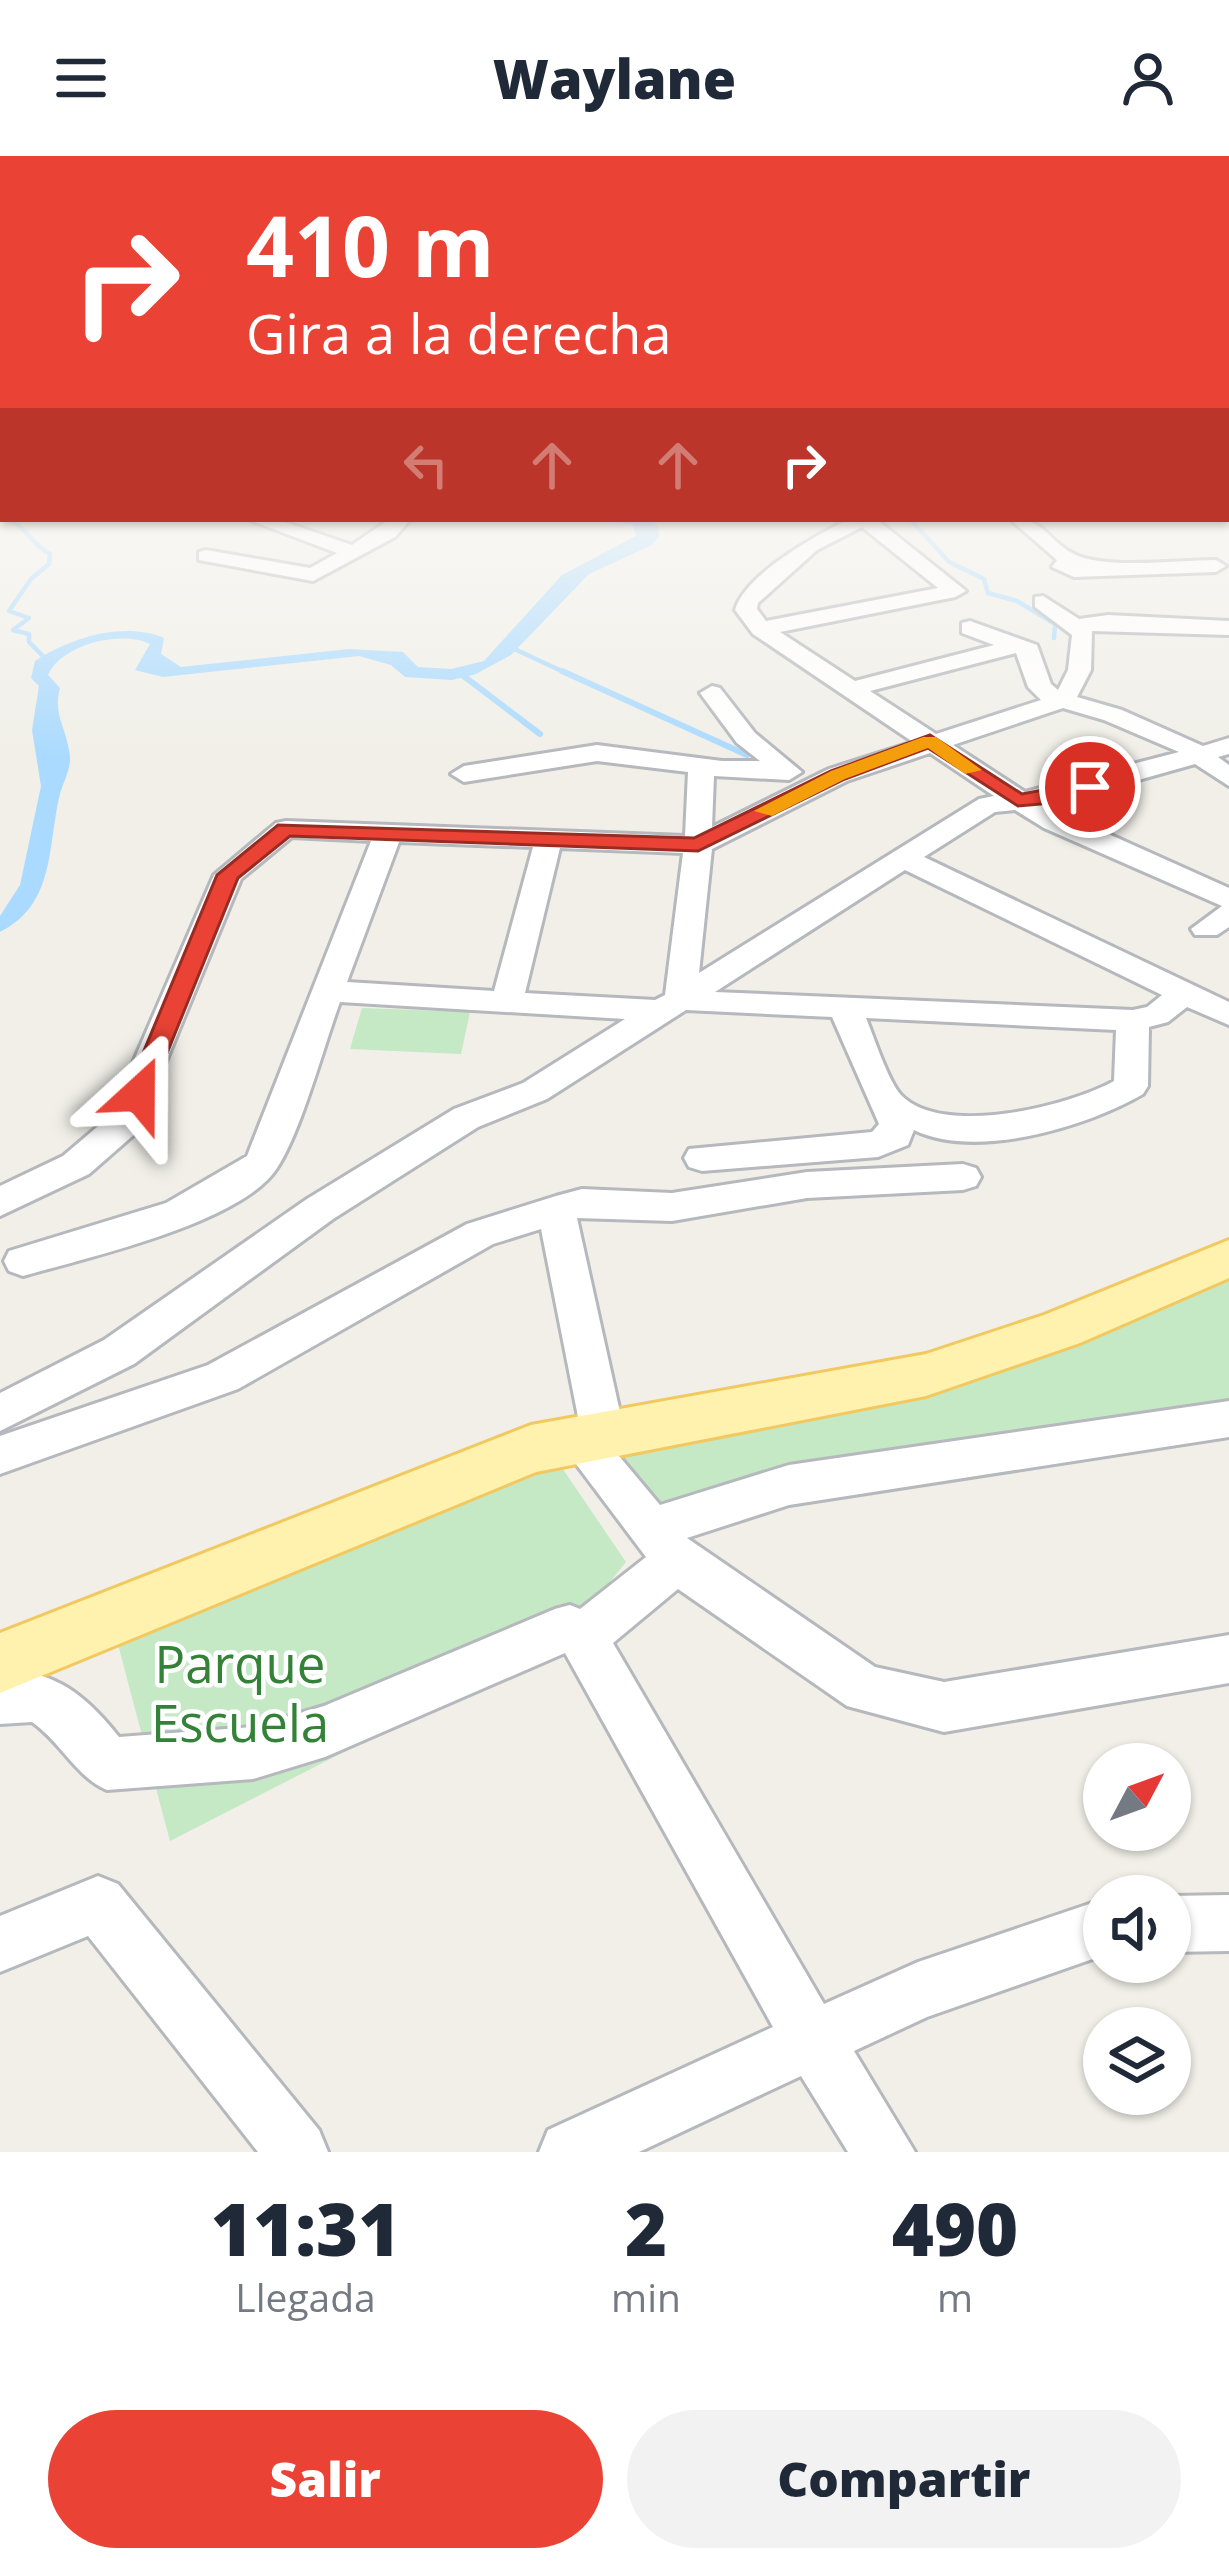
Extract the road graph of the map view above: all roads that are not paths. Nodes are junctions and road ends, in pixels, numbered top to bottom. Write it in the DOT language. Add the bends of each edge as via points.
graph roads {
  1 [pos="781,572"];
  2 [pos="931,572"];
  3 [pos="1043,602"];
  4 [pos="1077,626"];
  5 [pos="970,628"];
  6 [pos="1229,628"];
  7 [pos="761,629"];
  8 [pos="1019,645"];
  9 [pos="850,688"];
  10 [pos="712,693"];
  11 [pos="1061,701"];
  12 [pos="930,741"];
  13 [pos="1216,751"];
  14 [pos="701,766"];
  15 [pos="784,769"];
  16 [pos="464,774"];
  17 [pos="1229,778"];
  18 [pos="812,788"];
  19 [pos="1018,800"];
  20 [pos="389,831"];
  21 [pos="549,838"];
  22 [pos="698,845"];
  23 [pos="905,859"];
  24 [pos="1229,899"];
  25 [pos="327,992"];
  26 [pos="1184,993"];
  27 [pos="507,1002"];
  28 [pos="671,1006"];
  29 [pos="846,1011"];
  30 [pos="1229,1015"];
  31 [pos="1132,1019"];
  32 [pos="888,1103"];
  33 [pos="702,1158"];
  34 [pos="963,1178"];
  35 [pos="0,1202"];
  36 [pos="556,1210"];
  37 [pos="1229,1258"];
  38 [pos="23,1261"];
  39 [pos="0,1413"];
  40 [pos="1229,1419"];
  41 [pos="592,1438"];
  42 [pos="0,1455"];
  43 [pos="664,1545"];
  44 [pos="583,1636"];
  45 [pos="1229,1659"];
  46 [pos="0,1663"];
  47 [pos="0,1699"];
  48 [pos="1229,1923"];
  49 [pos="1191,1924"];
  50 [pos="1083,1934"];
  51 [pos="0,1944"];
  52 [pos="812,2040"];
  53 [pos="297,2152"];
  54 [pos="570,2152"];
  55 [pos="884,2152"];
  1 -- 7 [label="street" via="748,601 748,616"];
  2 -- 7 [label="street" via="955,591"];
  3 -- 4 [label="street"];
  4 -- 6 [label="street"];
  4 -- 11 [label="street" via="1083,664"];
  5 -- 8 [label="street"];
  7 -- 9 [label="street"];
  8 -- 9 [label="street"];
  8 -- 11 [label="street" via="1034,658 1040,688"];
  9 -- 12 [label="street"];
  10 -- 15 [label="street" via="746,738"];
  11 -- 12 [label="street"];
  11 -- 13 [label="street"];
  12 -- 18 [label="street"];
  12 -- 19 [label="street"];
  13 -- 17 [label="street"];
  13 -- 19 [label="street"];
  14 -- 15 [label="street"];
  14 -- 16 [label="street" via="597,753"];
  14 -- 22 [label="street"];
  15 -- 18 [label="street"];
  18 -- 22 [label="street"];
  19 -- 23 [label="street" via="988,805"];
  19 -- 24 [label="street"];
  20 -- 21 [label="street"];
  20 -- 25 [label="street"];
  20 -- 35 [label="street" via="286,829 228,875 125,1123 76,1165"];
  21 -- 22 [label="street"];
  21 -- 27 [label="street"];
  22 -- 28 [label="street"];
  23 -- 26 [label="street"];
  23 -- 28 [label="street"];
  25 -- 27 [label="street"];
  25 -- 38 [label="street" via="262,1163 238,1184 162,1219"];
  26 -- 30 [label="street"];
  26 -- 31 [label="street" via="1157,1016"];
  27 -- 28 [label="street"];
  28 -- 29 [label="street"];
  28 -- 39 [label="street" via="535,1091 466,1118 320,1209 119,1352"];
  29 -- 31 [label="street"];
  29 -- 32 [label="street"];
  31 -- 32 [label="street" via="1131,1086 1096,1108 954,1129"];
  32 -- 33 [label="street" via="895,1136 878,1144"];
  34 -- 36 [label="street" via="807,1185 672,1207 582,1203"];
  36 -- 41 [label="street"];
  36 -- 42 [label="street" via="480,1234 223,1377"];
  37 -- 41 [label="main road" via="1062,1329 926,1375"];
  40 -- 43 [label="street" via="789,1485"];
  41 -- 43 [label="street"];
  41 -- 46 [label="main road" via="531,1449"];
  43 -- 44 [label="street"];
  43 -- 45 [label="street" via="865,1689 944,1707"];
  44 -- 47 [label="street" via="570,1628 555,1632 326,1731 253,1753 106,1764 69,1713 18,1693"];
  44 -- 52 [label="street"];
  48 -- 49 [label="street"];
  50 -- 52 [label="street" via="919,1991"];
  51 -- 53 [label="street" via="98,1904"];
  52 -- 54 [label="street"];
  52 -- 55 [label="street"];
}
